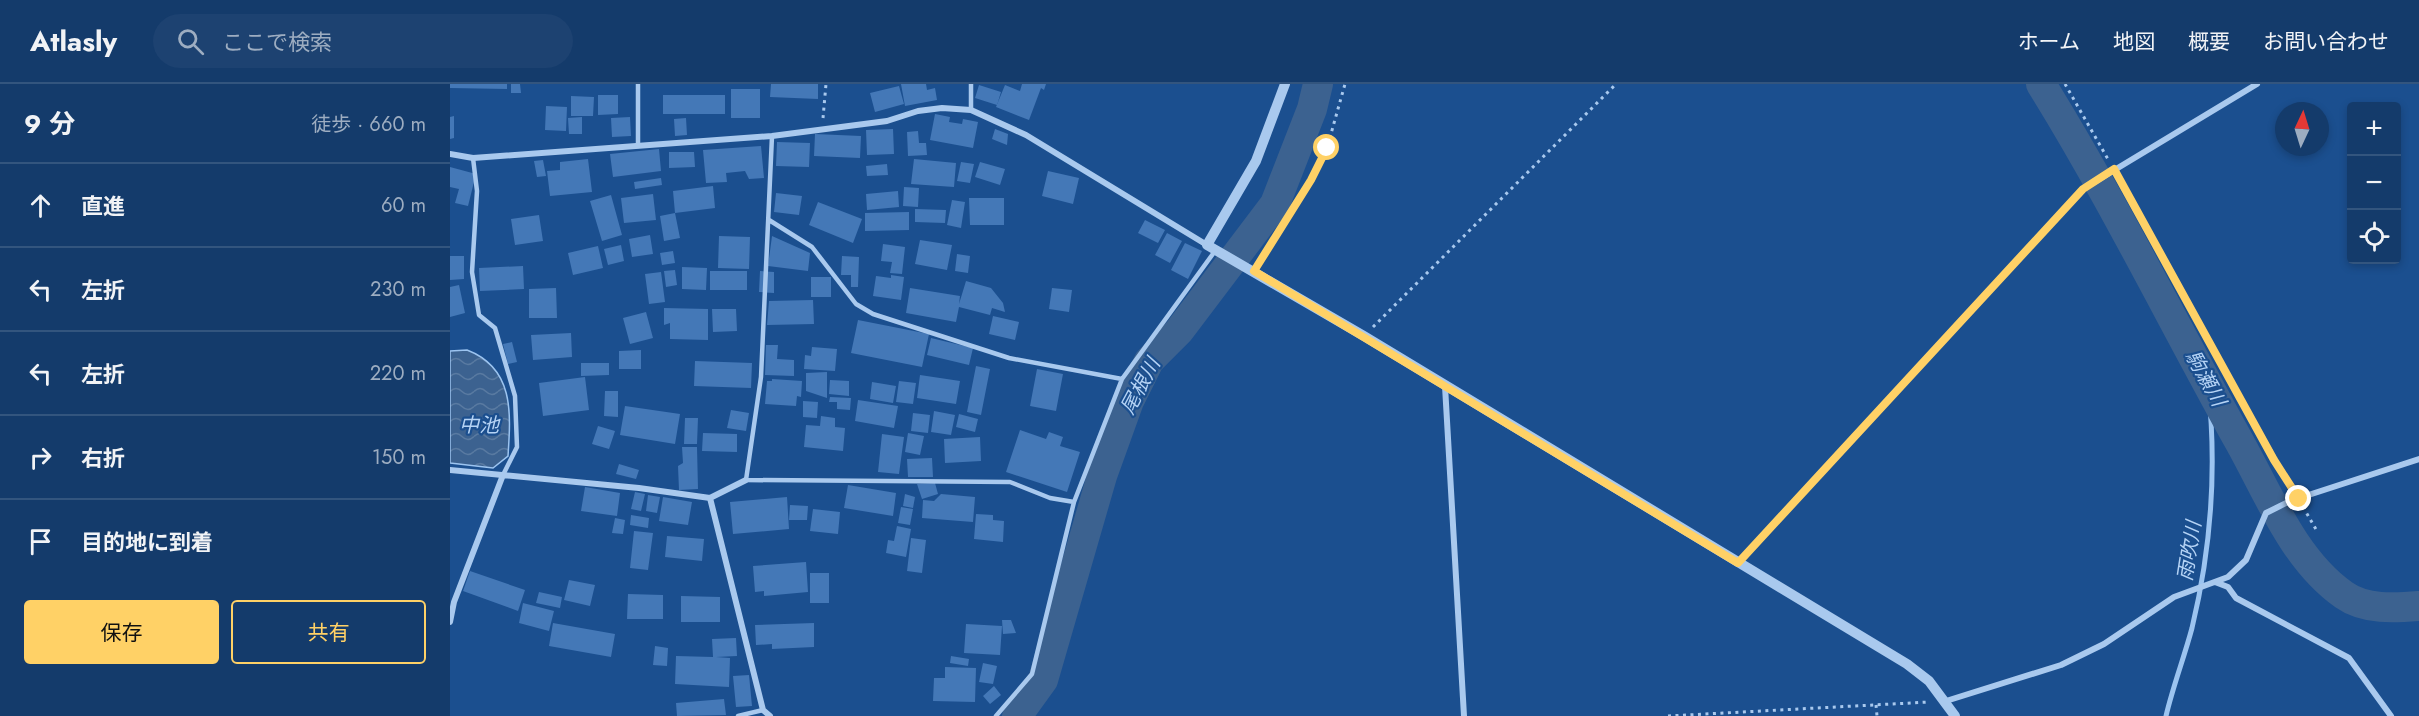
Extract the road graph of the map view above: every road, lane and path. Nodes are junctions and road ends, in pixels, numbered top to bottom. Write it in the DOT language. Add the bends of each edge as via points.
graph roads {
  1 [pos="638,84"];
  2 [pos="826,84"];
  3 [pos="971,84"];
  4 [pos="1285,84"];
  5 [pos="1345,84"];
  6 [pos="1616,84"];
  7 [pos="2065,84"];
  8 [pos="2257,84"];
  9 [pos="971,110"];
  10 [pos="822,129"];
  11 [pos="772,136"];
  12 [pos="638,146"];
  13 [pos="450,154"];
  14 [pos="473,158"];
  15 [pos="2114,169"];
  16 [pos="769,220"];
  17 [pos="1215,249"];
  18 [pos="1254,271"];
  19 [pos="1364,336"];
  20 [pos="1122,379"];
  21 [pos="1445,386"];
  22 [pos="2419,459"];
  23 [pos="450,470"];
  24 [pos="503,475"];
  25 [pos="746,480"];
  26 [pos="710,498"];
  27 [pos="2299,499"];
  28 [pos="1074,502"];
  29 [pos="2317,531"];
  30 [pos="1738,563"];
  31 [pos="2215,582"];
  32 [pos="451,613"];
  33 [pos="450,622"];
  34 [pos="1946,701"];
  35 [pos="1876,705"];
  36 [pos="763,710"];
  37 [pos="738,716"];
  38 [pos="770,716"];
  39 [pos="996,716"];
  40 [pos="1464,716"];
  41 [pos="1668,716"];
  42 [pos="1877,716"];
  43 [pos="1955,716"];
  44 [pos="2391,716"];
  1 -- 12 [label="lane"];
  2 -- 10 [label="path"];
  3 -- 9 [label="lane"];
  4 -- 17 [label="street" via="1256,161"];
  5 -- 18 [label="path" via="1327,148"];
  6 -- 19 [label="path"];
  7 -- 15 [label="path"];
  8 -- 15 [label="street"];
  9 -- 10 [label="street" via="918,111 887,121"];
  9 -- 17 [label="street" via="1026,135"];
  10 -- 11 [label="street"];
  11 -- 12 [label="street"];
  11 -- 16 [label="lane"];
  12 -- 14 [label="street"];
  13 -- 14 [label="street"];
  14 -- 24 [label="lane" via="477,191 472,272 479,315 495,328 514,396 518,447"];
  15 -- 27 [label="path"];
  15 -- 30 [label="street" via="2083,189"];
  16 -- 20 [label="lane" via="812,247 856,304 873,314 1010,358"];
  16 -- 25 [label="lane" via="761,378"];
  17 -- 18 [label="street"];
  17 -- 20 [label="lane"];
  18 -- 19 [label="street"];
  19 -- 21 [label="street"];
  20 -- 28 [label="lane"];
  21 -- 30 [label="street"];
  21 -- 40 [label="street"];
  22 -- 27 [label="street"];
  23 -- 24 [label="street"];
  24 -- 26 [label="street"];
  24 -- 32 [label="street"];
  25 -- 26 [label="street"];
  25 -- 28 [label="lane" via="1010,482 1050,498"];
  26 -- 36 [label="street"];
  27 -- 29 [label="path"];
  27 -- 31 [label="street" via="2262,516 2246,560 2228,577"];
  28 -- 39 [label="lane" via="1032,674"];
  30 -- 34 [label="street" via="1907,664"];
  31 -- 34 [label="street" via="2174,597 2104,644 2061,665"];
  31 -- 44 [label="street" via="2228,587 2236,598 2349,658"];
  32 -- 33 [label="street"];
  34 -- 35 [label="path"];
  34 -- 43 [label="street"];
  35 -- 41 [label="path"];
  35 -- 42 [label="path"];
  36 -- 37 [label="lane"];
  36 -- 38 [label="street"];
}
